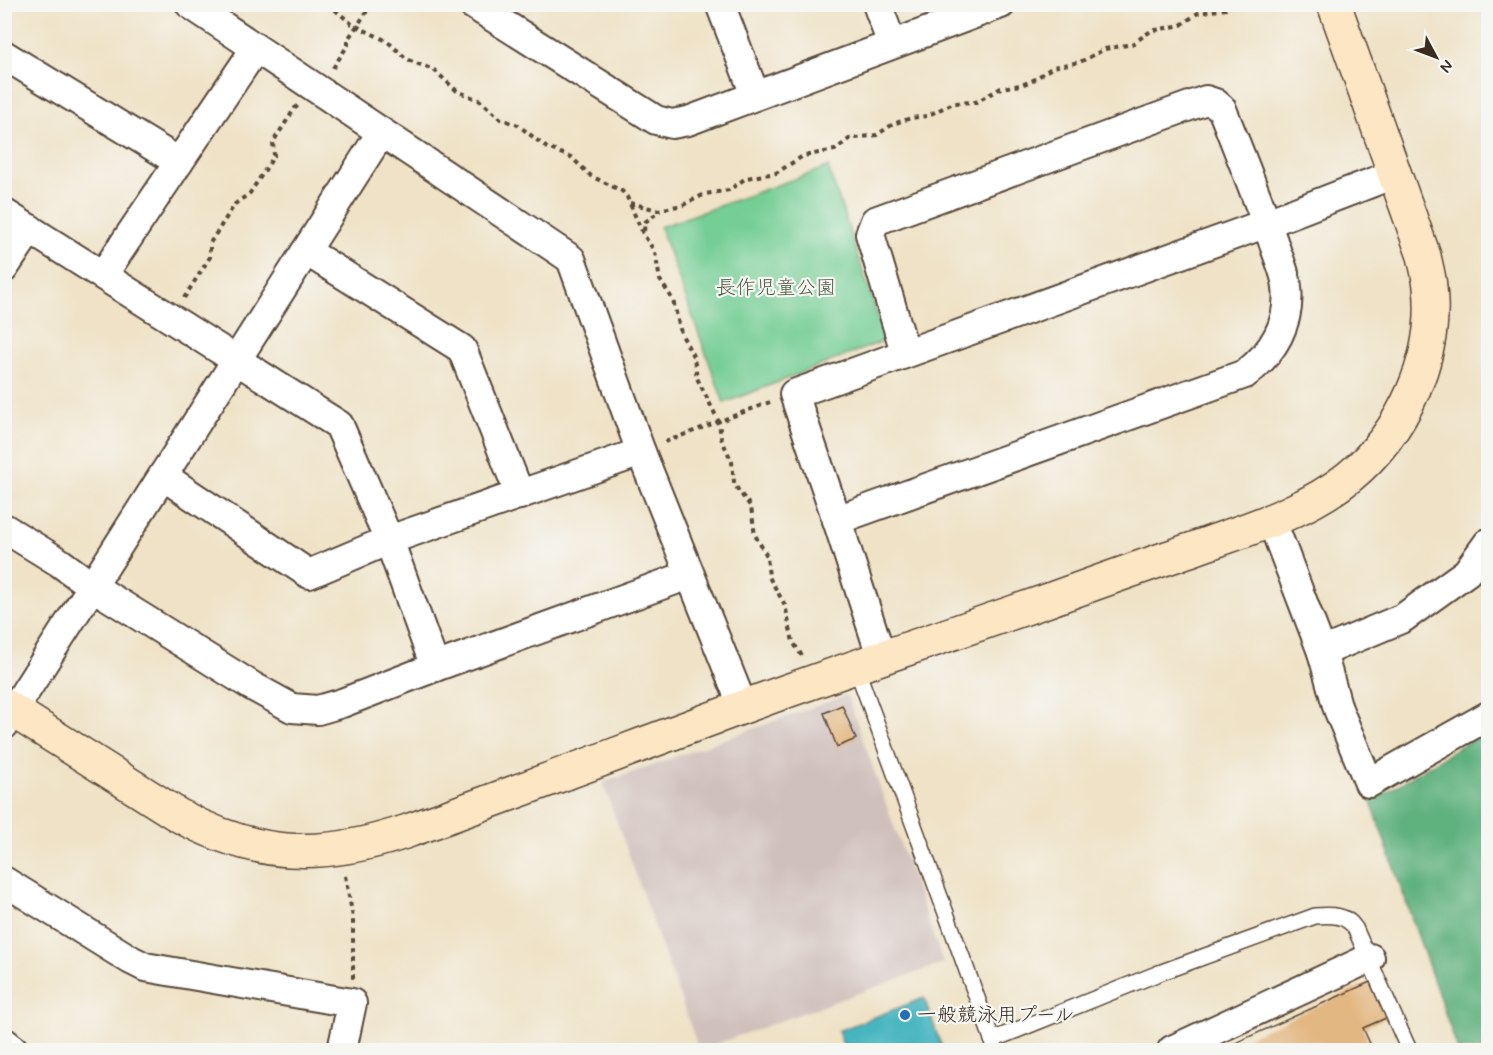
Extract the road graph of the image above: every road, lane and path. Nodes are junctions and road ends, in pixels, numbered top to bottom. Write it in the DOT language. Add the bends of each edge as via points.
graph roads {
  1 [pos="190,4"];
  2 [pos="328,4"];
  3 [pos="368,4"];
  4 [pos="472,4"];
  5 [pos="720,4"];
  6 [pos="877,4"];
  7 [pos="1001,4"];
  8 [pos="1235,4"];
  9 [pos="1334,4"];
  10 [pos="357,26"];
  11 [pos="892,44"];
  12 [pos="255,49"];
  13 [pos="4,55"];
  14 [pos="313,88"];
  15 [pos="755,95"];
  16 [pos="381,133"];
  17 [pos="179,162"];
  18 [pos="1394,174"];
  19 [pos="630,203"];
  20 [pos="664,208"];
  21 [pos="4,213"];
  22 [pos="1267,223"];
  23 [pos="30,229"];
  24 [pos="644,235"];
  25 [pos="306,251"];
  26 [pos="4,268"];
  27 [pos="103,275"];
  28 [pos="171,319"];
  29 [pos="905,352"];
  30 [pos="237,360"];
  31 [pos="794,394"];
  32 [pos="719,422"];
  33 [pos="641,452"];
  34 [pos="163,476"];
  35 [pos="520,495"];
  36 [pos="1271,519"];
  37 [pos="837,520"];
  38 [pos="4,528"];
  39 [pos="389,540"];
  40 [pos="1488,543"];
  41 [pos="689,575"];
  42 [pos="93,587"];
  43 [pos="1322,652"];
  44 [pos="804,663"];
  45 [pos="869,663"];
  46 [pos="435,667"];
  47 [pos="743,707"];
  48 [pos="8,714"];
  49 [pos="1488,716"];
  50 [pos="343,867"];
  51 [pos="4,881"];
  52 [pos="1370,958"];
  53 [pos="352,1003"];
  54 [pos="4,1042"];
  55 [pos="994,1045"];
  56 [pos="14,1050"];
  57 [pos="342,1050"];
  58 [pos="1172,1050"];
  59 [pos="1409,1050"];
  1 -- 12 [label="street"];
  2 -- 10 [label="path"];
  3 -- 10 [label="path"];
  4 -- 15 [label="street" via="656,120 672,124 688,121"];
  5 -- 15 [label="street"];
  6 -- 11 [label="street"];
  7 -- 11 [label="street"];
  8 -- 20 [label="path" via="1198,13 1181,25 1152,31 1132,44 1053,67 1032,81 1001,88 976,102 953,103 927,116 893,124 877,135 849,139 835,150 803,156 776,173 746,178 729,190"];
  9 -- 18 [label="street"];
  10 -- 14 [label="path" via="327,76 319,78"];
  10 -- 19 [label="path" via="387,41 408,60 434,70 450,86 479,100 547,148 571,157 591,176 622,191"];
  11 -- 15 [label="street"];
  12 -- 14 [label="street"];
  12 -- 17 [label="street"];
  13 -- 17 [label="street"];
  14 -- 16 [label="street"];
  14 -- 28 [label="path" via="273,142 274,156 250,193 235,204 210,243 210,256"];
  16 -- 25 [label="street"];
  16 -- 33 [label="street" via="571,259"];
  17 -- 27 [label="street"];
  18 -- 22 [label="street"];
  18 -- 36 [label="street" via="1424,256 1430,287 1427,343 1413,392 1377,450 1348,478 1320,498"];
  19 -- 20 [label="path"];
  19 -- 24 [label="path"];
  20 -- 24 [label="path" via="645,222"];
  21 -- 23 [label="street"];
  22 -- 29 [label="street"];
  22 -- 29 [label="street" via="1222,109 1206,100 875,221 870,234"];
  22 -- 37 [label="street" via="1287,286 1286,314 1276,343 1245,374"];
  23 -- 26 [label="street"];
  23 -- 27 [label="street"];
  24 -- 32 [label="path" via="655,252 660,280 673,300 681,333 694,358 697,378"];
  25 -- 30 [label="street"];
  25 -- 35 [label="street" via="462,349"];
  27 -- 28 [label="street"];
  28 -- 30 [label="street"];
  29 -- 31 [label="street"];
  30 -- 34 [label="street"];
  30 -- 39 [label="street" via="339,426"];
  31 -- 32 [label="path"];
  31 -- 37 [label="street"];
  32 -- 33 [label="path"];
  32 -- 44 [label="path" via="734,482 751,507 755,535 767,556 769,577 785,605 793,642"];
  33 -- 35 [label="street"];
  33 -- 41 [label="street"];
  34 -- 39 [label="street" via="309,574"];
  34 -- 42 [label="street"];
  35 -- 39 [label="street"];
  36 -- 43 [label="street"];
  36 -- 45 [label="street"];
  37 -- 45 [label="street"];
  38 -- 42 [label="street"];
  39 -- 46 [label="street"];
  40 -- 43 [label="street" via="1467,572 1403,618"];
  41 -- 46 [label="street"];
  41 -- 47 [label="street"];
  42 -- 46 [label="street" via="292,708 318,710"];
  42 -- 48 [label="street"];
  43 -- 49 [label="street" via="1338,709 1370,783"];
  45 -- 47 [label="street"];
  45 -- 55 [label="lane"];
  47 -- 48 [label="street" via="405,832 336,850 282,849 226,838 177,815"];
  50 -- 53 [label="path" via="353,916"];
  51 -- 53 [label="street" via="145,967"];
  52 -- 55 [label="lane" via="1350,921 1315,916 1159,973"];
  52 -- 58 [label="street" via="1326,990"];
  52 -- 59 [label="lane"];
  53 -- 57 [label="street"];
  54 -- 56 [label="street"];
}
